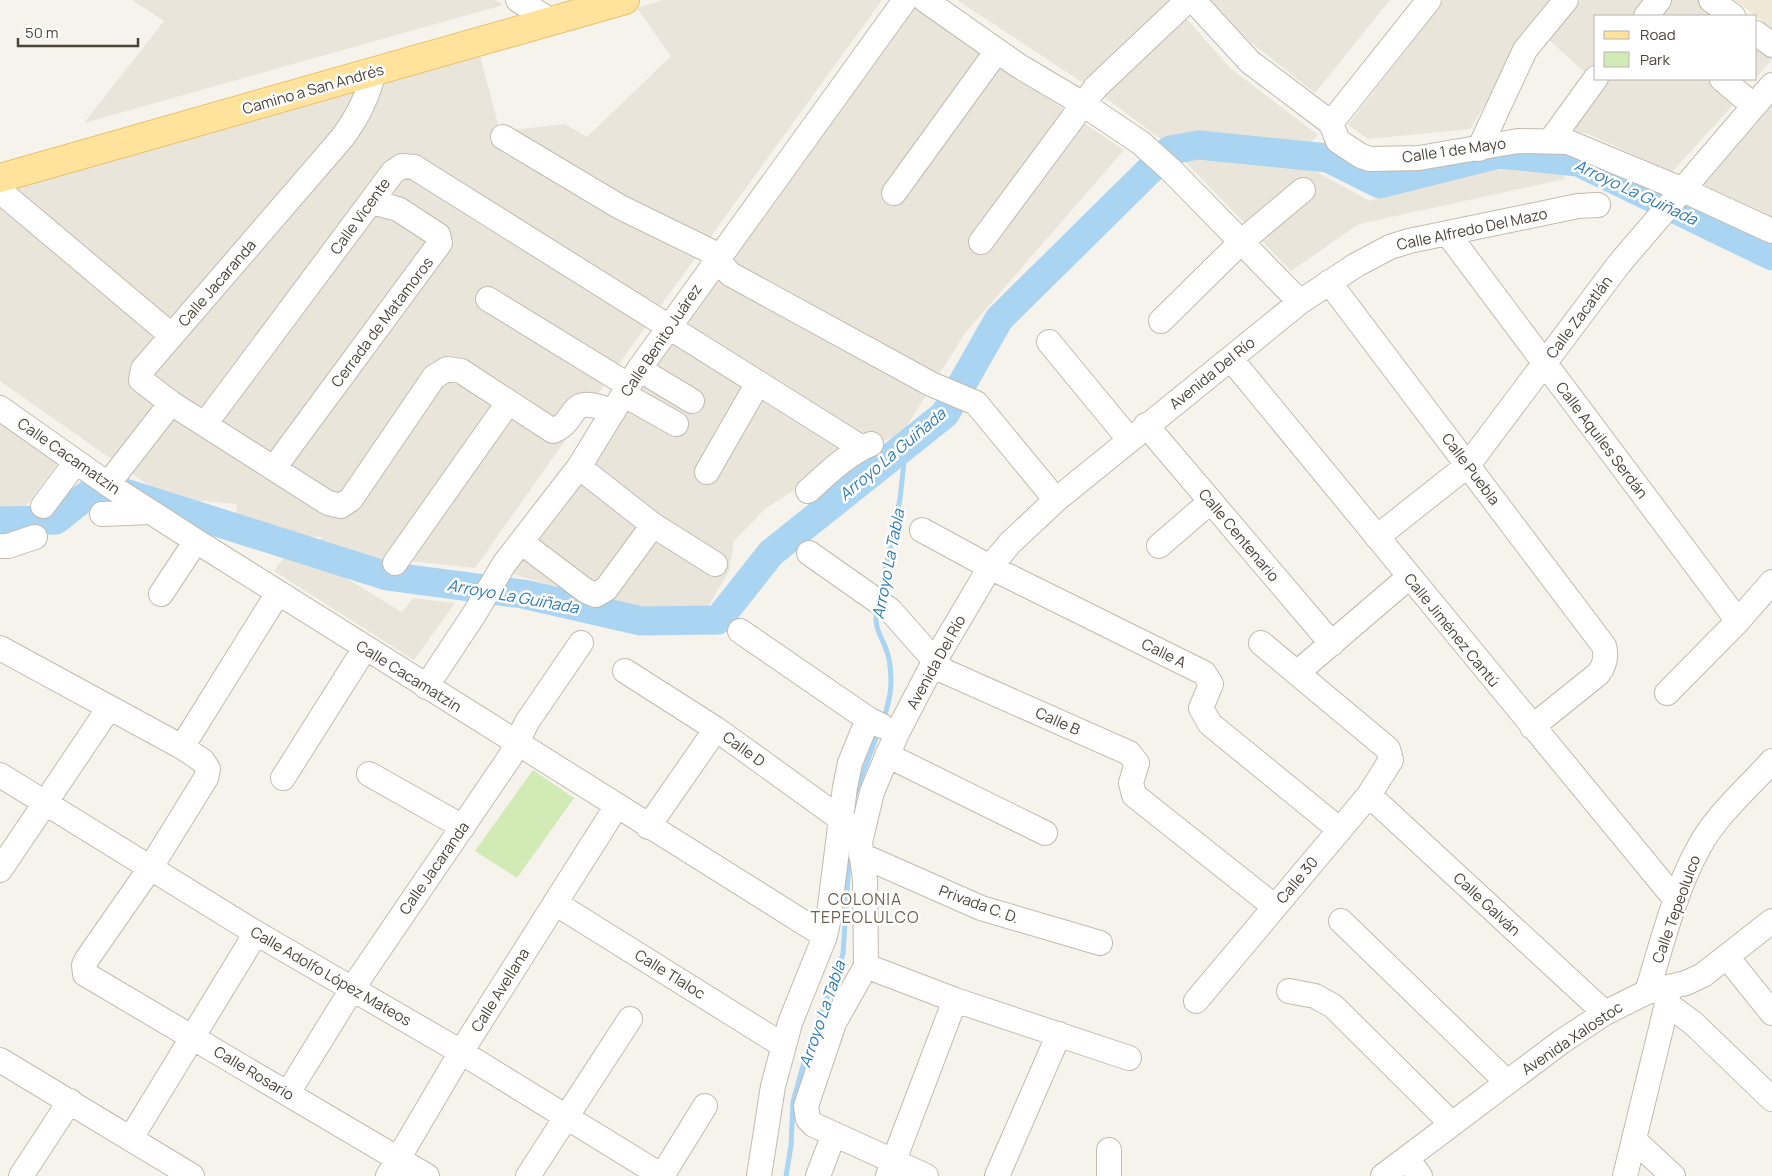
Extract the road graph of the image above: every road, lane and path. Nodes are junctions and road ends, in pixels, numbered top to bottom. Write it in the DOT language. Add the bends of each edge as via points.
graph roads {
  1 [pos="518,0"];
  2 [pos="905,0"];
  3 [pos="925,0"];
  4 [pos="1188,0"];
  5 [pos="1193,0"];
  6 [pos="1429,0"];
  7 [pos="1566,0"];
  8 [pos="1659,0"];
  9 [pos="1711,0"];
  10 [pos="615,1"];
  11 [pos="1647,15"];
  12 [pos="1732,15"];
  13 [pos="551,21"];
  14 [pos="1757,34"];
  15 [pos="1772,45"];
  16 [pos="997,51"];
  17 [pos="374,71"];
  18 [pos="1595,80"];
  19 [pos="1723,80"];
  20 [pos="1772,85"];
  21 [pos="1083,104"];
  22 [pos="1754,106"];
  23 [pos="1331,124"];
  24 [pos="503,137"];
  25 [pos="1551,140"];
  26 [pos="1479,149"];
  27 [pos="0,178"];
  28 [pos="1303,190"];
  29 [pos="0,191"];
  30 [pos="1678,193"];
  31 [pos="894,194"];
  32 [pos="372,202"];
  33 [pos="1598,205"];
  34 [pos="1772,231"];
  35 [pos="1448,234"];
  36 [pos="981,242"];
  37 [pos="1242,242"];
  38 [pos="717,259"];
  39 [pos="1329,282"];
  40 [pos="488,299"];
  41 [pos="1300,302"];
  42 [pos="1161,321"];
  43 [pos="669,328"];
  44 [pos="171,335"];
  45 [pos="1050,342"];
  46 [pos="1230,359"];
  47 [pos="1544,362"];
  48 [pos="758,383"];
  49 [pos="626,390"];
  50 [pos="692,400"];
  51 [pos="171,403"];
  52 [pos="508,403"];
  53 [pos="0,408"];
  54 [pos="205,424"];
  55 [pos="676,424"];
  56 [pos="1137,432"];
  57 [pos="76,462"];
  58 [pos="1468,465"];
  59 [pos="579,467"];
  60 [pos="274,468"];
  61 [pos="707,472"];
  62 [pos="110,486"];
  63 [pos="808,491"];
  64 [pos="1056,500"];
  65 [pos="1210,502"];
  66 [pos="43,506"];
  67 [pos="148,510"];
  68 [pos="102,514"];
  69 [pos="653,525"];
  70 [pos="922,530"];
  71 [pos="35,537"];
  72 [pos="1377,537"];
  73 [pos="196,541"];
  74 [pos="521,542"];
  75 [pos="0,546"];
  76 [pos="1159,546"];
  77 [pos="809,553"];
  78 [pos="395,563"];
  79 [pos="715,564"];
  80 [pos="990,567"];
  81 [pos="1409,577"];
  82 [pos="1772,582"];
  83 [pos="278,593"];
  84 [pos="161,594"];
  85 [pos="1738,621"];
  86 [pos="740,631"];
  87 [pos="581,643"];
  88 [pos="1261,643"];
  89 [pos="1332,644"];
  90 [pos="364,648"];
  91 [pos="2,653"];
  92 [pos="934,662"];
  93 [pos="625,671"];
  94 [pos="1298,672"];
  95 [pos="426,687"];
  96 [pos="1667,693"];
  97 [pos="109,708"];
  98 [pos="881,725"];
  99 [pos="1532,727"];
  100 [pos="716,729"];
  101 [pos="518,742"];
  102 [pos="182,747"];
  103 [pos="888,755"];
  104 [pos="1772,762"];
  105 [pos="369,774"];
  106 [pos="0,775"];
  107 [pos="284,778"];
  108 [pos="1369,795"];
  109 [pos="44,803"];
  110 [pos="616,807"];
  111 [pos="851,826"];
  112 [pos="463,827"];
  113 [pos="648,827"];
  114 [pos="1340,830"];
  115 [pos="1045,834"];
  116 [pos="861,855"];
  117 [pos="151,867"];
  118 [pos="0,870"];
  119 [pos="1676,900"];
  120 [pos="555,903"];
  121 [pos="1274,907"];
  122 [pos="1341,921"];
  123 [pos="1772,921"];
  124 [pos="256,933"];
  125 [pos="824,936"];
  126 [pos="1100,943"];
  127 [pos="1727,957"];
  128 [pos="866,966"];
  129 [pos="352,989"];
  130 [pos="1290,991"];
  131 [pos="1661,994"];
  132 [pos="955,1000"];
  133 [pos="1196,1001"];
  134 [pos="1605,1013"];
  135 [pos="1772,1013"];
  136 [pos="630,1019"];
  137 [pos="1059,1034"];
  138 [pos="192,1037"];
  139 [pos="784,1046"];
  140 [pos="461,1052"];
  141 [pos="1129,1058"];
  142 [pos="0,1060"];
  143 [pos="1507,1082"];
  144 [pos="288,1093"];
  145 [pos="1772,1099"];
  146 [pos="70,1101"];
  147 [pos="705,1106"];
  148 [pos="564,1117"];
  149 [pos="1452,1124"];
  150 [pos="834,1134"];
  151 [pos="131,1138"];
  152 [pos="1634,1140"];
  153 [pos="1109,1150"];
  154 [pos="393,1167"];
  155 [pos="1414,1167"];
  156 [pos="891,1168"];
  157 [pos="166,1169"];
  158 [pos="21,1176"];
  159 [pos="192,1176"];
  160 [pos="427,1176"];
  161 [pos="528,1176"];
  162 [pos="662,1176"];
  163 [pos="759,1176"];
  164 [pos="818,1176"];
  165 [pos="926,1176"];
  166 [pos="997,1176"];
  167 [pos="1109,1176"];
  168 [pos="1383,1176"];
  169 [pos="1625,1176"];
  170 [pos="1673,1176"];
  1 -- 13 [label="street"];
  2 -- 38 [label="street, Calle Benito Juárez"];
  3 -- 16 [label="street"];
  4 -- 21 [label="street" via="1096,87"];
  5 -- 23 [label="street, Calle 1 de Mayo" via="1255,66"];
  6 -- 23 [label="street"];
  7 -- 26 [label="street" via="1525,50"];
  8 -- 11 [label="street"];
  9 -- 12 [label="street"];
  10 -- 13 [label="main road, Camino a San Andrés"];
  13 -- 17 [label="main road, Camino a San Andrés"];
  14 -- 15 [label="street"];
  16 -- 21 [label="street"];
  16 -- 31 [label="street"];
  17 -- 27 [label="main road, Camino a San Andrés"];
  17 -- 44 [label="street, Calle Jacaranda" via="356,120"];
  18 -- 25 [label="street"];
  19 -- 22 [label="street"];
  20 -- 22 [label="street, Calle Zacatlán"];
  21 -- 36 [label="street"];
  21 -- 37 [label="street" via="1150,151"];
  22 -- 30 [label="street, Calle Zacatlán"];
  23 -- 26 [label="street, Calle 1 de Mayo" via="1338,141 1347,149 1370,159 1419,158"];
  24 -- 38 [label="street" via="620,207 710,251"];
  25 -- 26 [label="street, Calle 1 de Mayo" via="1518,141"];
  25 -- 30 [label="street, Calle 1 de Mayo" via="1589,149"];
  28 -- 37 [label="street"];
  29 -- 44 [label="street"];
  30 -- 34 [label="street, Calle 1 de Mayo"];
  30 -- 47 [label="street, Calle Zacatlán"];
  32 -- 43 [label="street, Calle Vicente" via="396,168 414,167"];
  32 -- 54 [label="street, Calle Vicente"];
  32 -- 60 [label="street, Cerrada de Matamoros" via="398,209 438,235 440,243"];
  33 -- 35 [label="street, Calle Alfredo Del Mazo" via="1578,206"];
  35 -- 39 [label="street, Calle Alfredo Del Mazo" via="1390,247"];
  35 -- 47 [label="street, Calle Aquiles Serdán"];
  37 -- 41 [label="street"];
  37 -- 42 [label="street"];
  38 -- 43 [label="street, Calle Benito Juárez"];
  38 -- 64 [label="street" via="730,274 935,386 976,403"];
  39 -- 41 [label="street, Calle Alfredo Del Mazo"];
  39 -- 58 [label="street, Calle Puebla"];
  40 -- 49 [label="street"];
  41 -- 46 [label="street, Avenida Del Río"];
  43 -- 48 [label="street"];
  43 -- 49 [label="street, Calle Benito Juárez"];
  44 -- 51 [label="street, Calle Jacaranda" via="140,377 143,384"];
  45 -- 56 [label="street, Calle Centenario"];
  46 -- 56 [label="street, Avenida Del Río"];
  46 -- 72 [label="street, Calle Jiménez Cantú"];
  47 -- 58 [label="street, Calle Zacatlán"];
  47 -- 85 [label="street, Calle Aquiles Serdán"];
  48 -- 61 [label="street"];
  48 -- 63 [label="street" via="867,446"];
  49 -- 50 [label="street"];
  49 -- 52 [label="street" via="593,405 574,409 553,431"];
  49 -- 55 [label="street"];
  49 -- 59 [label="street, Calle Benito Juárez"];
  51 -- 54 [label="street"];
  51 -- 62 [label="street"];
  52 -- 60 [label="street" via="461,371 447,369 434,377 351,499 341,506 328,503"];
  52 -- 78 [label="street"];
  53 -- 57 [label="street, Calle Cacamatzin"];
  54 -- 60 [label="street"];
  56 -- 64 [label="street, Avenida Del Río"];
  56 -- 65 [label="street, Calle Centenario"];
  57 -- 62 [label="street, Calle Cacamatzin"];
  57 -- 66 [label="street"];
  58 -- 72 [label="street, Calle Zacatlán"];
  58 -- 99 [label="street, Calle Puebla" via="1601,639 1606,658 1598,674"];
  59 -- 69 [label="street"];
  59 -- 74 [label="street, Calle Benito Juárez"];
  62 -- 67 [label="street, Calle Cacamatzin"];
  64 -- 80 [label="street, Avenida Del Río" via="1010,543"];
  65 -- 76 [label="street"];
  65 -- 89 [label="street, Calle Centenario"];
  67 -- 68 [label="street"];
  67 -- 73 [label="street, Calle Cacamatzin"];
  69 -- 74 [label="street" via="606,589 596,595 586,592"];
  69 -- 79 [label="street"];
  70 -- 80 [label="street, Calle A"];
  71 -- 75 [label="street"];
  72 -- 81 [label="street, Calle Jiménez Cantú"];
  73 -- 83 [label="street, Calle Cacamatzin"];
  73 -- 84 [label="street"];
  74 -- 95 [label="street, Calle Benito Juárez"];
  77 -- 92 [label="street, Calle B" via="890,610"];
  80 -- 92 [label="street, Avenida Del Río"];
  80 -- 114 [label="street, Calle A" via="1204,673 1211,684 1200,708 1210,724"];
  81 -- 89 [label="street"];
  81 -- 99 [label="street, Calle Jiménez Cantú"];
  82 -- 85 [label="street"];
  83 -- 90 [label="street, Calle Cacamatzin"];
  83 -- 102 [label="street"];
  85 -- 96 [label="street"];
  86 -- 98 [label="street"];
  87 -- 101 [label="street, Calle Jacaranda" via="527,722"];
  88 -- 94 [label="street"];
  89 -- 94 [label="street"];
  90 -- 95 [label="street, Calle Cacamatzin"];
  90 -- 107 [label="street"];
  91 -- 97 [label="street"];
  92 -- 98 [label="street, Avenida Del Río"];
  92 -- 121 [label="street, Calle B" via="944,671 1128,753 1137,764 1131,783 1134,795"];
  93 -- 100 [label="street, Calle D"];
  94 -- 108 [label="street, Calle 30" via="1388,750 1390,764"];
  95 -- 101 [label="street, Calle Cacamatzin"];
  97 -- 102 [label="street"];
  97 -- 109 [label="street"];
  98 -- 103 [label="street, Avenida Del Río"];
  98 -- 111 [label="street" via="850,763 842,804"];
  99 -- 119 [label="street, Calle Jiménez Cantú"];
  100 -- 111 [label="street, Calle D"];
  100 -- 113 [label="street"];
  101 -- 110 [label="street, Calle Cacamatzin"];
  101 -- 112 [label="street, Calle Jacaranda"];
  102 -- 117 [label="street" via="203,761 208,769 206,778"];
  103 -- 111 [label="street, Avenida Del Río" via="872,792"];
  103 -- 115 [label="street"];
  104 -- 119 [label="street, Calle Tepeolulco" via="1706,836"];
  105 -- 112 [label="street"];
  106 -- 109 [label="street, Calle Adolfo López Mateos"];
  108 -- 114 [label="street, Calle 30"];
  108 -- 134 [label="street, Calle Galván"];
  109 -- 117 [label="street, Calle Adolfo López Mateos"];
  109 -- 118 [label="street"];
  110 -- 113 [label="street, Calle Cacamatzin"];
  110 -- 120 [label="street, Calle Avellana"];
  111 -- 116 [label="street, Avenida Del Río"];
  111 -- 125 [label="street"];
  112 -- 129 [label="street, Calle Jacaranda"];
  113 -- 125 [label="street, Calle Cacamatzin"];
  114 -- 121 [label="street, Calle 30"];
  116 -- 126 [label="street, Privada C. D." via="981,908"];
  116 -- 128 [label="street, Avenida Del Río" via="867,915"];
  117 -- 124 [label="street, Calle Adolfo López Mateos"];
  117 -- 138 [label="street, Calle Rosario" via="87,959 83,970 88,978"];
  119 -- 131 [label="street, Calle Tepeolulco"];
  120 -- 139 [label="street, Calle Tlaloc"];
  120 -- 140 [label="street, Calle Avellana"];
  121 -- 133 [label="street, Calle 30"];
  122 -- 143 [label="street"];
  123 -- 127 [label="street, Avenida Xalostoc"];
  124 -- 129 [label="street, Calle Adolfo López Mateos"];
  124 -- 138 [label="street"];
  125 -- 139 [label="street"];
  127 -- 131 [label="street, Avenida Xalostoc" via="1703,975"];
  127 -- 135 [label="street"];
  128 -- 132 [label="street"];
  128 -- 150 [label="street, Avenida Del Río" via="834,1023 807,1098 808,1119"];
  129 -- 140 [label="street, Calle Adolfo López Mateos"];
  129 -- 144 [label="street, Calle Jacaranda"];
  130 -- 149 [label="street" via="1315,996 1333,1006"];
  131 -- 134 [label="street, Avenida Xalostoc"];
  131 -- 145 [label="street"];
  131 -- 152 [label="street, Calle Tepeolulco"];
  132 -- 137 [label="street"];
  132 -- 156 [label="street"];
  134 -- 143 [label="street, Avenida Xalostoc"];
  136 -- 148 [label="street"];
  137 -- 141 [label="street"];
  137 -- 166 [label="street"];
  138 -- 144 [label="street, Calle Rosario"];
  138 -- 151 [label="street"];
  139 -- 163 [label="street" via="773,1086"];
  140 -- 148 [label="street, Calle Adolfo López Mateos"];
  140 -- 154 [label="street, Calle Avellana"];
  142 -- 146 [label="street"];
  143 -- 149 [label="street, Avenida Xalostoc"];
  144 -- 154 [label="street, Calle Rosario"];
  146 -- 151 [label="street"];
  146 -- 158 [label="street"];
  147 -- 162 [label="street"];
  148 -- 161 [label="street"];
  148 -- 162 [label="street, Calle Adolfo López Mateos"];
  149 -- 155 [label="street, Avenida Xalostoc"];
  150 -- 156 [label="street"];
  150 -- 164 [label="street"];
  151 -- 157 [label="street"];
  152 -- 169 [label="street, Calle Tepeolulco"];
  152 -- 170 [label="street"];
  153 -- 167 [label="street"];
  154 -- 160 [label="street, Calle Rosario"];
  155 -- 168 [label="street, Avenida Xalostoc"];
  156 -- 165 [label="street"];
  157 -- 159 [label="street"];
}
